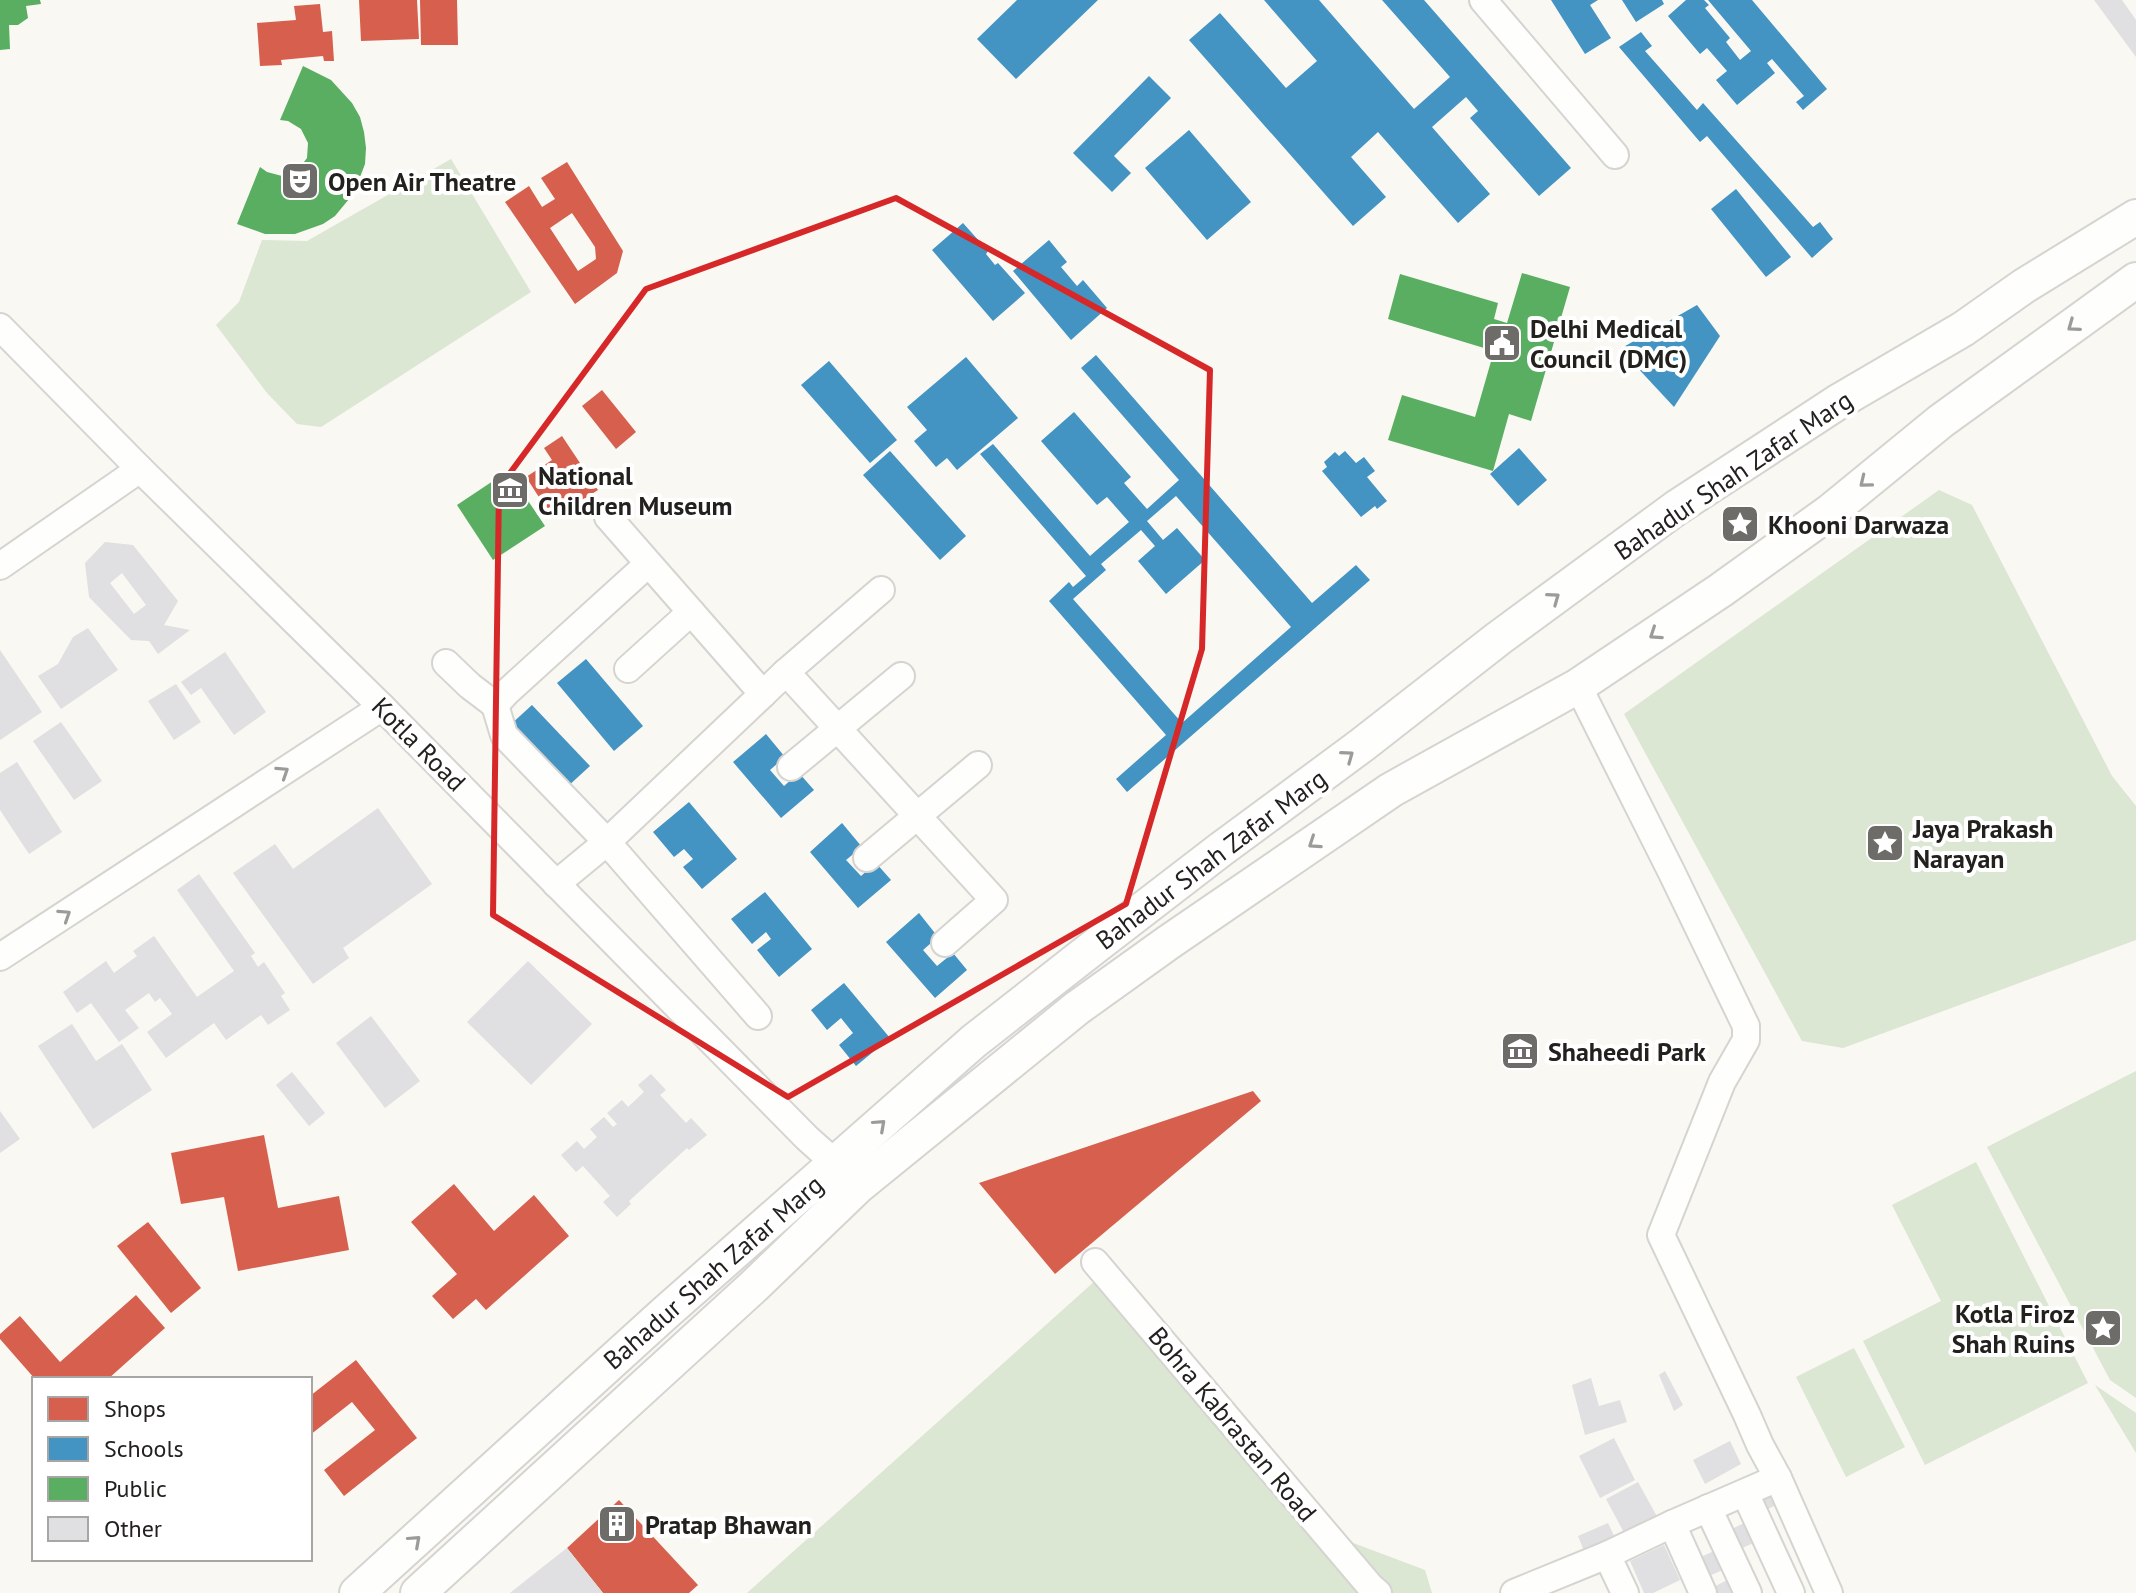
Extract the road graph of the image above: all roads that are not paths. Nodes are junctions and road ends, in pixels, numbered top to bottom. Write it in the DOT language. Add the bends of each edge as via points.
graph roads {
  1 [pos="1483,0"];
  2 [pos="1615,155"];
  3 [pos="2136,217"];
  4 [pos="2136,280"];
  5 [pos="0,327"];
  6 [pos="140,469"];
  7 [pos="608,517"];
  8 [pos="648,564"];
  9 [pos="0,566"];
  10 [pos="881,590"];
  11 [pos="691,612"];
  12 [pos="446,663"];
  13 [pos="628,669"];
  14 [pos="786,672"];
  15 [pos="901,676"];
  16 [pos="1578,686"];
  17 [pos="763,694"];
  18 [pos="495,705"];
  19 [pos="382,707"];
  20 [pos="837,728"];
  21 [pos="978,765"];
  22 [pos="791,767"];
  23 [pos="918,815"];
  24 [pos="607,842"];
  25 [pos="867,858"];
  26 [pos="556,884"];
  27 [pos="945,943"];
  28 [pos="0,957"];
  29 [pos="758,1016"];
  30 [pos="836,1164"];
  31 [pos="1095,1262"];
  32 [pos="1778,1478"];
  33 [pos="1745,1493"];
  34 [pos="1708,1508"];
  35 [pos="1672,1524"];
  36 [pos="1607,1555"];
  37 [pos="1570,1582"];
  38 [pos="1374,1590"];
  39 [pos="1526,1591"];
  40 [pos="357,1593"];
  41 [pos="418,1593"];
  42 [pos="1625,1593"];
  43 [pos="1703,1593"];
  44 [pos="1748,1593"];
  45 [pos="1791,1593"];
  46 [pos="1829,1593"];
  1 -- 2 [label="street"];
  30 -- 3 [label="main road, Bahadur Shah Zafar Marg, one-way" via="974,1041 1094,947 1676,508"];
  4 -- 16 [label="main road, Bahadur Shah Zafar Marg, one-way" via="1941,421 1831,511"];
  5 -- 6 [label="street, Kotla Road"];
  6 -- 9 [label="street"];
  6 -- 19 [label="street, Kotla Road"];
  7 -- 8 [label="street"];
  8 -- 11 [label="street"];
  8 -- 18 [label="street"];
  10 -- 14 [label="street"];
  11 -- 13 [label="street"];
  11 -- 17 [label="street"];
  12 -- 18 [label="street"];
  14 -- 17 [label="street"];
  14 -- 20 [label="street"];
  15 -- 20 [label="street"];
  16 -- 32 [label="street" via="1746,1026 1746,1040 1722,1082 1661,1235"];
  16 -- 41 [label="main road, Bahadur Shah Zafar Marg, one-way" via="1399,785 1077,1008 858,1186"];
  17 -- 24 [label="street"];
  18 -- 24 [label="street" via="504,735"];
  19 -- 26 [label="street, Kotla Road"];
  28 -- 19 [label="street, one-way"];
  20 -- 22 [label="street"];
  20 -- 23 [label="street"];
  21 -- 23 [label="street"];
  23 -- 25 [label="street"];
  23 -- 27 [label="street" via="994,900"];
  24 -- 26 [label="street"];
  24 -- 29 [label="street"];
  26 -- 30 [label="street, Kotla Road"];
  40 -- 30 [label="main road, Bahadur Shah Zafar Marg, one-way"];
  31 -- 38 [label="street, Bohra Kabrastan Road"];
  32 -- 33 [label="street"];
  32 -- 46 [label="street"];
  33 -- 34 [label="street"];
  33 -- 45 [label="street"];
  34 -- 35 [label="street"];
  34 -- 44 [label="street"];
  35 -- 36 [label="street"];
  35 -- 43 [label="street"];
  36 -- 37 [label="street"];
  36 -- 42 [label="street"];
  37 -- 39 [label="street"];
}
